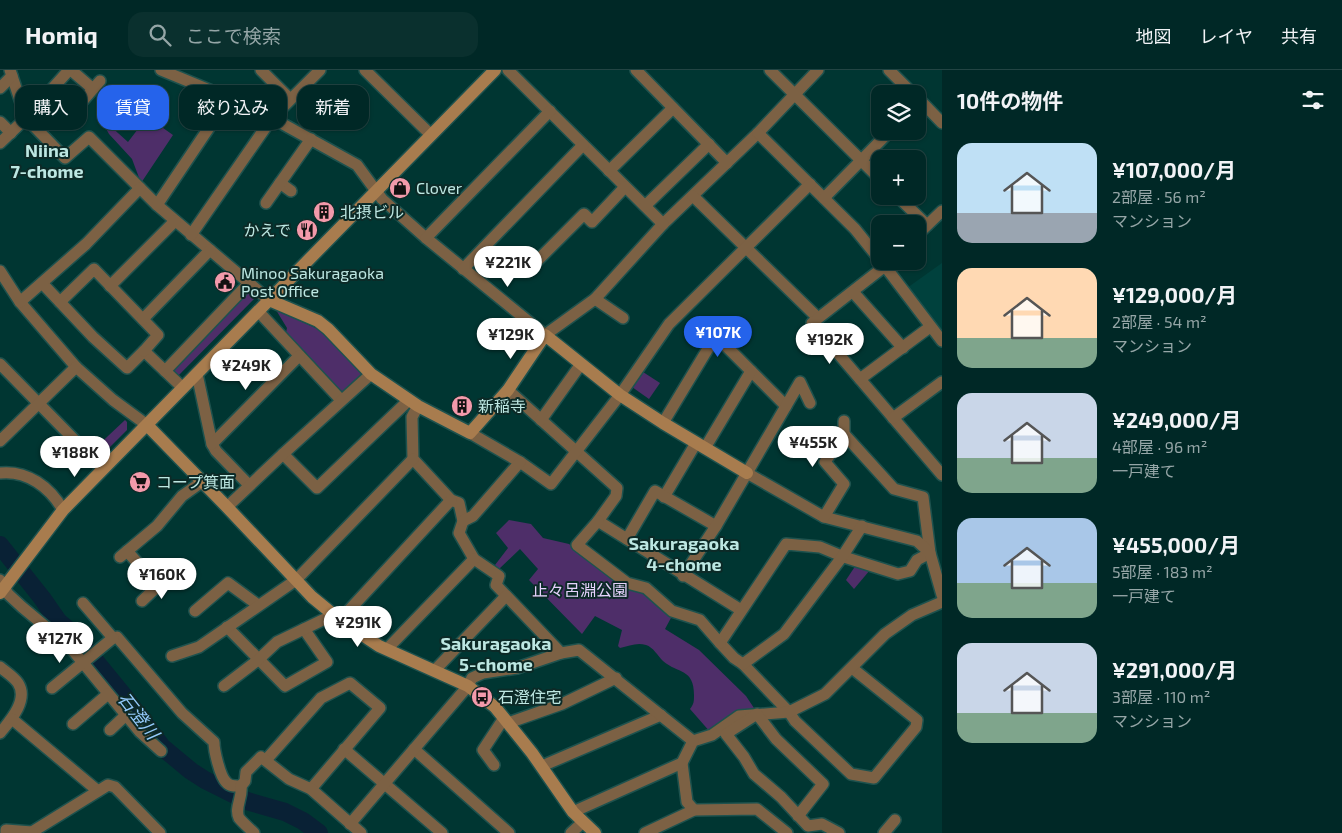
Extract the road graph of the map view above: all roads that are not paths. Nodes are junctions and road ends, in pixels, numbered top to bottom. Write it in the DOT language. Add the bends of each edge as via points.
graph roads {
  1 [pos="70,70"];
  2 [pos="161,70"];
  3 [pos="261,70"];
  4 [pos="320,70"];
  5 [pos="365,70"];
  6 [pos="495,70"];
  7 [pos="508,70"];
  8 [pos="636,70"];
  9 [pos="770,70"];
  10 [pos="818,70"];
  11 [pos="889,70"];
  12 [pos="11,73"];
  13 [pos="15,85"];
  14 [pos="56,85"];
  15 [pos="197,85"];
  16 [pos="903,85"];
  17 [pos="0,88"];
  18 [pos="794,95"];
  19 [pos="87,96"];
  20 [pos="290,99"];
  21 [pos="287,102"];
  22 [pos="674,108"];
  23 [pos="926,108"];
  24 [pos="550,111"];
  25 [pos="0,122"];
  26 [pos="942,123"];
  27 [pos="287,126"];
  28 [pos="15,129"];
  29 [pos="38,130"];
  30 [pos="207,130"];
  31 [pos="264,130"];
  32 [pos="11,133"];
  33 [pos="758,133"];
  34 [pos="430,135"];
  35 [pos="311,139"];
  36 [pos="881,140"];
  37 [pos="0,143"];
  38 [pos="709,144"];
  39 [pos="583,145"];
  40 [pos="861,161"];
  41 [pos="728,163"];
  42 [pos="609,171"];
  43 [pos="871,171"];
  44 [pos="280,184"];
  45 [pos="810,184"];
  46 [pos="625,187"];
  47 [pos="140,188"];
  48 [pos="291,191"];
  49 [pos="375,191"];
  50 [pos="693,196"];
  51 [pos="824,198"];
  52 [pos="266,203"];
  53 [pos="157,205"];
  54 [pos="906,205"];
  55 [pos="645,206"];
  56 [pos="942,211"];
  57 [pos="176,221"];
  58 [pos="663,224"];
  59 [pos="927,225"];
  60 [pos="191,234"];
  61 [pos="426,238"];
  62 [pos="746,247"];
  63 [pos="871,248"];
  64 [pos="210,250"];
  65 [pos="534,264"];
  66 [pos="463,269"];
  67 [pos="873,270"];
  68 [pos="888,270"];
  69 [pos="2,279"];
  70 [pos="42,283"];
  71 [pos="249,283"];
  72 [pos="110,286"];
  73 [pos="853,292"];
  74 [pos="595,299"];
  75 [pos="269,300"];
  76 [pos="20,302"];
  77 [pos="60,302"];
  78 [pos="258,311"];
  79 [pos="623,318"];
  80 [pos="818,318"];
  81 [pos="143,319"];
  82 [pos="930,328"];
  83 [pos="545,336"];
  84 [pos="942,342"];
  85 [pos="902,348"];
  86 [pos="144,351"];
  87 [pos="300,356"];
  88 [pos="581,364"];
  89 [pos="1,366"];
  90 [pos="76,367"];
  91 [pos="165,371"];
  92 [pos="751,371"];
  93 [pos="197,374"];
  94 [pos="371,374"];
  95 [pos="860,379"];
  96 [pos="940,387"];
  97 [pos="183,388"];
  98 [pos="508,390"];
  99 [pos="620,394"];
  100 [pos="342,400"];
  101 [pos="414,403"];
  102 [pos="810,403"];
  103 [pos="38,404"];
  104 [pos="786,406"];
  105 [pos="893,418"];
  106 [pos="541,420"];
  107 [pos="844,421"];
  108 [pos="663,423"];
  109 [pos="147,425"];
  110 [pos="470,433"];
  111 [pos="844,434"];
  112 [pos="0,441"];
  113 [pos="212,444"];
  114 [pos="701,446"];
  115 [pos="576,452"];
  116 [pos="283,454"];
  117 [pos="413,459"];
  118 [pos="520,462"];
  119 [pos="103,469"];
  120 [pos="0,472"];
  121 [pos="747,473"];
  122 [pos="942,475"];
  123 [pos="203,481"];
  124 [pos="249,486"];
  125 [pos="664,497"];
  126 [pos="451,500"];
  127 [pos="227,507"];
  128 [pos="63,510"];
  129 [pos="824,516"];
  130 [pos="463,521"];
  131 [pos="598,521"];
  132 [pos="716,526"];
  133 [pos="862,526"];
  134 [pos="627,539"];
  135 [pos="930,553"];
  136 [pos="842,556"];
  137 [pos="474,559"];
  138 [pos="939,568"];
  139 [pos="683,576"];
  140 [pos="296,580"];
  141 [pos="4,585"];
  142 [pos="942,595"];
  143 [pos="506,596"];
  144 [pos="142,601"];
  145 [pos="942,602"];
  146 [pos="83,603"];
  147 [pos="258,605"];
  148 [pos="740,610"];
  149 [pos="195,611"];
  150 [pos="336,617"];
  151 [pos="227,627"];
  152 [pos="304,629"];
  153 [pos="113,638"];
  154 [pos="720,643"];
  155 [pos="388,649"];
  156 [pos="561,653"];
  157 [pos="172,656"];
  158 [pos="258,660"];
  159 [pos="83,662"];
  160 [pos="743,664"];
  161 [pos="0,667"];
  162 [pos="852,668"];
  163 [pos="435,670"];
  164 [pos="616,678"];
  165 [pos="224,686"];
  166 [pos="468,686"];
  167 [pos="52,688"];
  168 [pos="108,694"];
  169 [pos="789,712"];
  170 [pos="758,714"];
  171 [pos="126,715"];
  172 [pos="661,715"];
  173 [pos="12,719"];
  174 [pos="506,721"];
  175 [pos="73,724"];
  176 [pos="110,730"];
  177 [pos="0,733"];
  178 [pos="694,741"];
  179 [pos="344,749"];
  180 [pos="414,749"];
  181 [pos="161,751"];
  182 [pos="266,760"];
  183 [pos="682,763"];
  184 [pos="494,765"];
  185 [pos="542,766"];
  186 [pos="384,784"];
  187 [pos="311,789"];
  188 [pos="242,790"];
  189 [pos="98,791"];
  190 [pos="694,810"];
  191 [pos="573,812"];
  192 [pos="798,816"];
  193 [pos="895,820"];
  194 [pos="583,822"];
  195 [pos="350,824"];
  196 [pos="4,829"];
  197 [pos="32,832"];
  198 [pos="160,833"];
  199 [pos="254,833"];
  200 [pos="361,833"];
  201 [pos="442,833"];
  202 [pos="510,833"];
  203 [pos="571,833"];
  204 [pos="595,833"];
  205 [pos="645,833"];
  206 [pos="786,833"];
  207 [pos="839,833"];
  208 [pos="884,833"];
  1 -- 14 [label="street"];
  1 -- 19 [label="street" via="97,85"];
  2 -- 15 [label="street"];
  3 -- 20 [label="street"];
  4 -- 20 [label="street"];
  5 -- 34 [label="street"];
  6 -- 34 [label="street"];
  7 -- 24 [label="street"];
  8 -- 22 [label="street"];
  9 -- 18 [label="street"];
  10 -- 18 [label="street"];
  11 -- 16 [label="street"];
  12 -- 13 [label="street"];
  12 -- 17 [label="street"];
  18 -- 33 [label="street"];
  18 -- 40 [label="street"];
  20 -- 21 [label="street"];
  22 -- 38 [label="street"];
  22 -- 42 [label="street"];
  23 -- 26 [label="street"];
  24 -- 39 [label="street"];
  24 -- 61 [label="street"];
  25 -- 32 [label="street"];
  27 -- 35 [label="street"];
  28 -- 32 [label="street"];
  29 -- 47 [label="street" via="66,158 89,137"];
  30 -- 53 [label="street"];
  31 -- 60 [label="street"];
  32 -- 37 [label="street"];
  33 -- 41 [label="street"];
  33 -- 45 [label="street"];
  34 -- 49 [label="street"];
  35 -- 44 [label="street"];
  35 -- 49 [label="street" via="357,165"];
  36 -- 40 [label="street"];
  38 -- 41 [label="street"];
  38 -- 55 [label="street"];
  39 -- 42 [label="street"];
  39 -- 66 [label="street"];
  40 -- 43 [label="street"];
  40 -- 51 [label="street"];
  41 -- 50 [label="street"];
  42 -- 46 [label="street"];
  44 -- 48 [label="street"];
  44 -- 52 [label="street"];
  45 -- 51 [label="street"];
  45 -- 62 [label="street"];
  46 -- 55 [label="street"];
  46 -- 65 [label="street" via="592,222 584,214"];
  47 -- 53 [label="street"];
  47 -- 70 [label="street" via="86,244"];
  49 -- 61 [label="street"];
  49 -- 75 [label="street"];
  50 -- 58 [label="street"];
  50 -- 62 [label="street"];
  51 -- 63 [label="street"];
  53 -- 57 [label="street"];
  54 -- 59 [label="street"];
  55 -- 58 [label="street"];
  56 -- 59 [label="street"];
  57 -- 60 [label="street"];
  57 -- 72 [label="street"];
  58 -- 74 [label="street"];
  60 -- 64 [label="street"];
  61 -- 66 [label="street"];
  62 -- 80 [label="street"];
  62 -- 99 [label="street" via="669,324"];
  64 -- 71 [label="street"];
  64 -- 81 [label="street"];
  66 -- 83 [label="street"];
  67 -- 73 [label="street"];
  68 -- 82 [label="street"];
  69 -- 76 [label="street"];
  70 -- 76 [label="street"];
  70 -- 77 [label="street"];
  71 -- 75 [label="street"];
  71 -- 91 [label="street"];
  72 -- 77 [label="street" via="94,269"];
  72 -- 81 [label="street"];
  73 -- 80 [label="street"];
  73 -- 85 [label="street"];
  74 -- 79 [label="street"];
  74 -- 83 [label="street"];
  75 -- 78 [label="street"];
  75 -- 94 [label="street" via="318,321"];
  76 -- 90 [label="street"];
  77 -- 86 [label="street" via="127,368"];
  78 -- 87 [label="street"];
  78 -- 93 [label="street"];
  80 -- 95 [label="street" via="812,323"];
  81 -- 86 [label="street" via="158,335"];
  82 -- 84 [label="street"];
  82 -- 85 [label="street"];
  83 -- 88 [label="street"];
  83 -- 98 [label="street"];
  85 -- 95 [label="street"];
  86 -- 91 [label="street"];
  87 -- 100 [label="street"];
  87 -- 113 [label="street"];
  88 -- 99 [label="street"];
  88 -- 106 [label="street"];
  89 -- 103 [label="street"];
  90 -- 103 [label="street"];
  90 -- 109 [label="street" via="112,400"];
  91 -- 97 [label="street"];
  92 -- 104 [label="street"];
  92 -- 108 [label="street" via="720,340 712,342"];
  92 -- 114 [label="street"];
  93 -- 97 [label="street"];
  93 -- 113 [label="street"];
  94 -- 100 [label="street"];
  94 -- 101 [label="street"];
  95 -- 105 [label="street"];
  96 -- 105 [label="street"];
  97 -- 109 [label="street"];
  98 -- 106 [label="street"];
  98 -- 110 [label="street"];
  99 -- 108 [label="street"];
  99 -- 115 [label="street"];
  100 -- 116 [label="street"];
  101 -- 110 [label="street"];
  101 -- 116 [label="street" via="317,488"];
  101 -- 117 [label="street"];
  102 -- 104 [label="street" via="800,382"];
  103 -- 112 [label="street"];
  103 -- 119 [label="street"];
  104 -- 121 [label="street"];
  105 -- 122 [label="street"];
  106 -- 115 [label="street"];
  107 -- 111 [label="street"];
  108 -- 114 [label="street"];
  109 -- 119 [label="street"];
  109 -- 123 [label="street"];
  110 -- 118 [label="street"];
  111 -- 129 [label="street" via="825,462 844,484"];
  111 -- 135 [label="street" via="894,489 923,497"];
  113 -- 124 [label="street"];
  114 -- 121 [label="street"];
  114 -- 125 [label="street"];
  115 -- 118 [label="street" via="551,484"];
  115 -- 131 [label="street" via="617,488 616,496"];
  116 -- 124 [label="street"];
  117 -- 126 [label="street"];
  117 -- 140 [label="street"];
  118 -- 130 [label="street" via="473,516"];
  119 -- 128 [label="street"];
  120 -- 128 [label="street" via="20,473 35,479"];
  121 -- 129 [label="street"];
  121 -- 132 [label="street"];
  123 -- 127 [label="street"];
  123 -- 144 [label="street" via="182,496 156,526 123,554 161,583"];
  124 -- 127 [label="street"];
  125 -- 132 [label="street"];
  125 -- 134 [label="street" via="654,491"];
  126 -- 130 [label="street" via="459,503"];
  126 -- 150 [label="street"];
  127 -- 140 [label="street"];
  128 -- 141 [label="street"];
  129 -- 133 [label="street"];
  130 -- 137 [label="street" via="459,532"];
  131 -- 134 [label="street"];
  131 -- 154 [label="street" via="577,545 627,583 646,588 672,610 700,620"];
  132 -- 139 [label="street"];
  133 -- 135 [label="street" via="917,541"];
  133 -- 136 [label="street"];
  134 -- 139 [label="street"];
  135 -- 136 [label="street" via="917,560 910,571 898,574"];
  135 -- 138 [label="street"];
  136 -- 148 [label="street" via="820,547 786,544"];
  136 -- 160 [label="street" via="784,634"];
  137 -- 143 [label="street" via="499,576 496,585"];
  137 -- 155 [label="street"];
  138 -- 142 [label="street"];
  139 -- 148 [label="street"];
  140 -- 147 [label="street"];
  140 -- 150 [label="street"];
  141 -- 159 [label="street" via="8,594"];
  143 -- 156 [label="street"];
  143 -- 163 [label="street"];
  145 -- 162 [label="street" via="912,615 885,634"];
  146 -- 153 [label="street"];
  147 -- 149 [label="street" via="228,583"];
  147 -- 151 [label="street"];
  148 -- 154 [label="street"];
  150 -- 152 [label="street"];
  150 -- 155 [label="street"];
  151 -- 157 [label="street" via="199,647"];
  151 -- 158 [label="street"];
  152 -- 158 [label="street" via="277,642"];
  152 -- 158 [label="street" via="327,662 285,686"];
  153 -- 159 [label="street"];
  153 -- 188 [label="street" via="117,638 182,713 214,742 224,781"];
  154 -- 160 [label="street"];
  155 -- 163 [label="street"];
  156 -- 164 [label="street" via="578,650"];
  156 -- 166 [label="street" via="517,668 483,673 472,678"];
  158 -- 165 [label="street"];
  159 -- 167 [label="street"];
  159 -- 168 [label="street"];
  160 -- 169 [label="street"];
  161 -- 173 [label="street" via="21,691 20,703"];
  162 -- 169 [label="street" via="825,694"];
  162 -- 169 [label="street" via="917,720 916,727 874,778 851,774"];
  163 -- 166 [label="street"];
  164 -- 172 [label="street"];
  164 -- 174 [label="street" via="562,704"];
  166 -- 174 [label="street" via="495,707"];
  166 -- 180 [label="street"];
  168 -- 171 [label="street"];
  168 -- 175 [label="street"];
  169 -- 170 [label="street"];
  170 -- 178 [label="street" via="739,716 712,735"];
  170 -- 192 [label="street" via="776,739 823,784"];
  170 -- 192 [label="street" via="726,734 754,774"];
  171 -- 176 [label="street"];
  171 -- 181 [label="street"];
  172 -- 178 [label="street"];
  172 -- 185 [label="street"];
  173 -- 177 [label="street"];
  173 -- 189 [label="street"];
  174 -- 184 [label="street" via="483,750"];
  174 -- 185 [label="street"];
  178 -- 183 [label="street"];
  179 -- 182 [label="street" via="380,708 350,683 321,698"];
  179 -- 186 [label="street"];
  179 -- 187 [label="street"];
  180 -- 186 [label="street"];
  180 -- 202 [label="street"];
  182 -- 187 [label="street" via="289,779"];
  182 -- 188 [label="street" via="261,756 246,772"];
  183 -- 190 [label="street" via="687,802"];
  183 -- 191 [label="street"];
  185 -- 191 [label="street"];
  186 -- 195 [label="street"];
  186 -- 201 [label="street"];
  187 -- 195 [label="street"];
  188 -- 199 [label="street" via="237,811"];
  189 -- 197 [label="street"];
  189 -- 198 [label="street" via="108,785 114,787"];
  190 -- 205 [label="street"];
  190 -- 206 [label="street" via="757,809"];
  191 -- 194 [label="street"];
  192 -- 207 [label="street" via="808,826 822,824"];
  193 -- 208 [label="street"];
  194 -- 203 [label="street"];
  194 -- 204 [label="street"];
  195 -- 200 [label="street"];
  196 -- 197 [label="street"];
}
